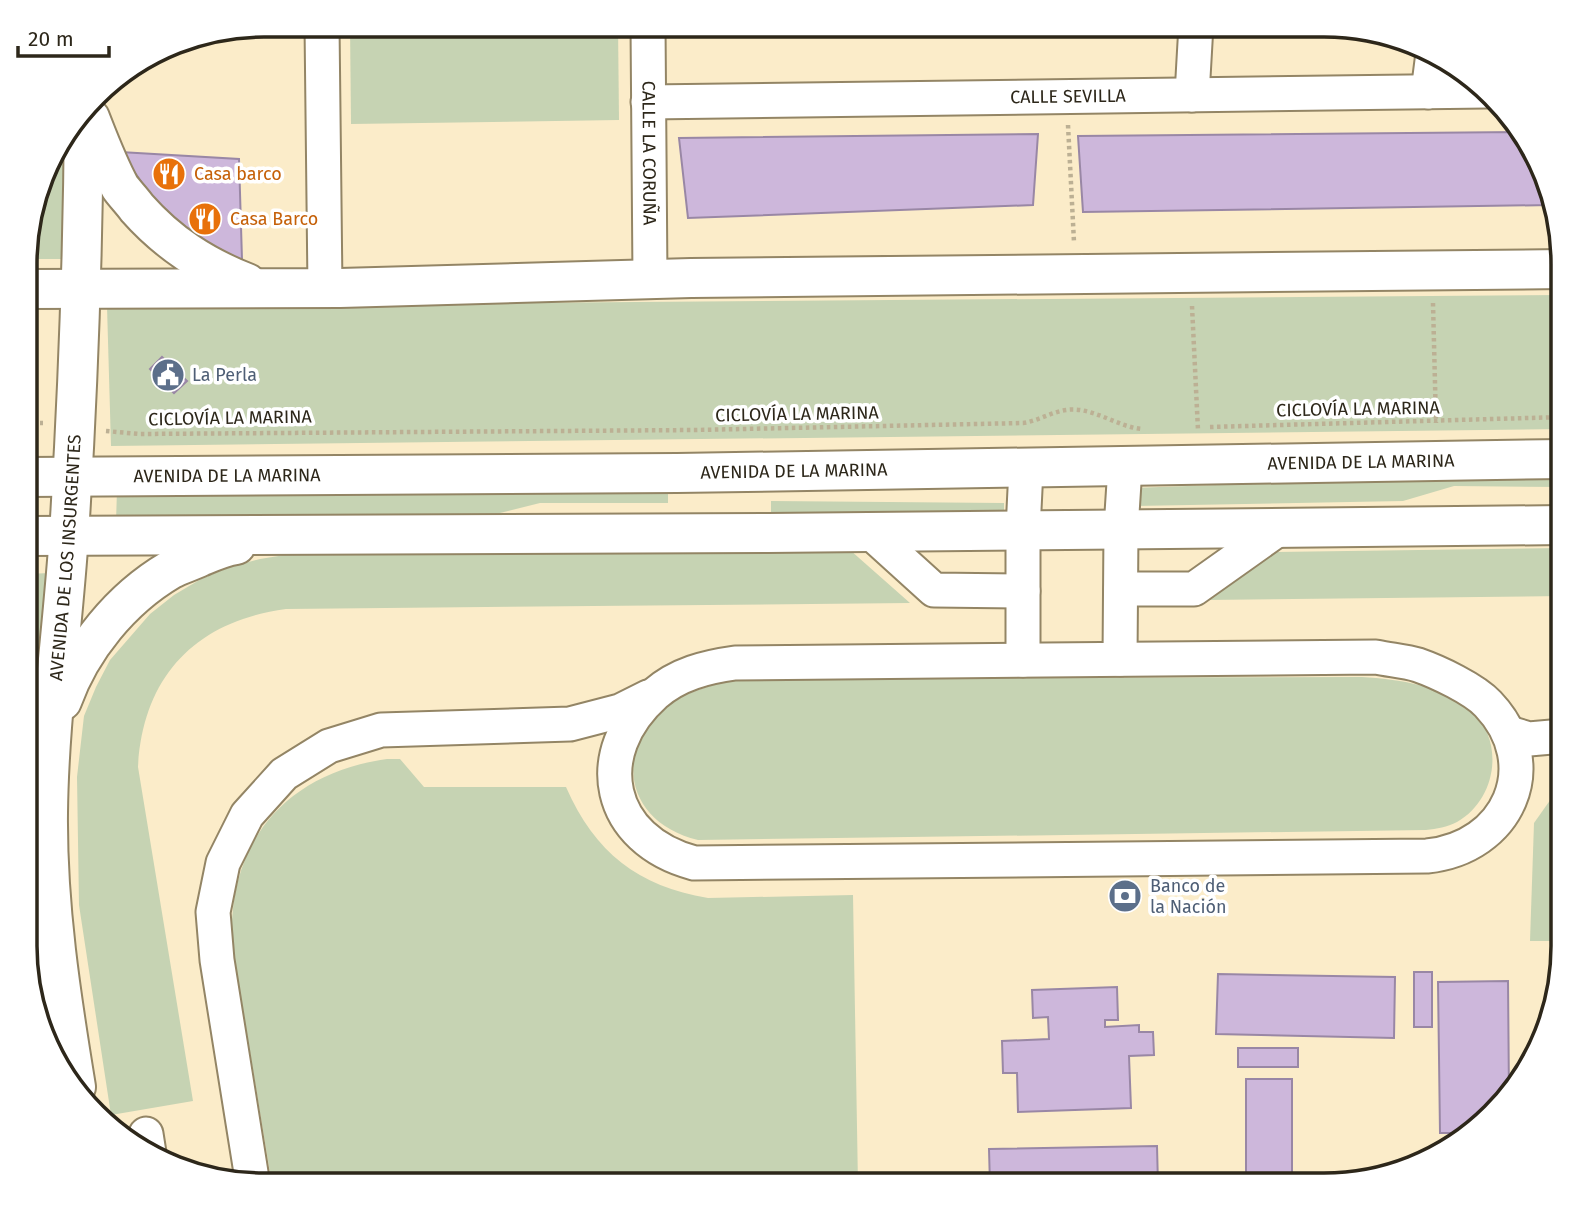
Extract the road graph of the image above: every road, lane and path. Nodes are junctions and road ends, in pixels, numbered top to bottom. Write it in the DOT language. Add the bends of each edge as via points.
graph roads {
  1 [pos="322,37"];
  2 [pos="648,37"];
  3 [pos="1195,37"];
  4 [pos="1432,64"];
  5 [pos="1472,91"];
  6 [pos="1428,92"];
  7 [pos="1192,95"];
  8 [pos="1066,96"];
  9 [pos="648,102"];
  10 [pos="89,120"];
  11 [pos="85,125"];
  12 [pos="1551,269"];
  13 [pos="1432,271"];
  14 [pos="1190,274"];
  15 [pos="1076,275"];
  16 [pos="650,279"];
  17 [pos="255,287"];
  18 [pos="81,288"];
  19 [pos="326,288"];
  20 [pos="37,289"];
  21 [pos="1551,417"];
  22 [pos="1436,422"];
  23 [pos="37,423"];
  24 [pos="75,423"];
  25 [pos="1198,427"];
  26 [pos="1186,428"];
  27 [pos="1153,429"];
  28 [pos="1551,459"];
  29 [pos="1437,463"];
  30 [pos="1200,466"];
  31 [pos="1125,467"];
  32 [pos="1026,469"];
  33 [pos="783,471"];
  34 [pos="677,474"];
  35 [pos="37,477"];
  36 [pos="72,477"];
  37 [pos="1551,506"];
  38 [pos="1551,525"];
  39 [pos="1434,526"];
  40 [pos="1280,528"];
  41 [pos="1121,529"];
  42 [pos="1023,530"];
  43 [pos="870,532"];
  44 [pos="509,533"];
  45 [pos="768,533"];
  46 [pos="37,536"];
  47 [pos="68,536"];
  48 [pos="285,536"];
  49 [pos="1121,589"];
  50 [pos="1023,591"];
  51 [pos="1120,659"];
  52 [pos="1023,660"];
  53 [pos="657,693"];
  54 [pos="533,726"];
  55 [pos="52,730"];
  56 [pos="1509,733"];
  57 [pos="1551,737"];
  58 [pos="614,774"];
  59 [pos="73,1069"];
  60 [pos="251,1173"];
  1 -- 19 [label="street"];
  2 -- 9 [label="street, CALLE LA CORUÑA"];
  3 -- 7 [label="street"];
  4 -- 6 [label="street"];
  5 -- 6 [label="street, CALLE SEVILLA"];
  6 -- 7 [label="street, CALLE SEVILLA"];
  7 -- 8 [label="street, CALLE SEVILLA"];
  8 -- 9 [label="street, CALLE SEVILLA"];
  8 -- 15 [label="path"];
  9 -- 16 [label="street, CALLE LA CORUÑA"];
  10 -- 17 [label="main road" via="121,189 154,227 184,252"];
  11 -- 18 [label="main road, AVENIDA DE LOS INSURGENTES"];
  12 -- 13 [label="main road"];
  13 -- 14 [label="main road"];
  13 -- 22 [label="path"];
  14 -- 15 [label="main road"];
  14 -- 25 [label="path"];
  15 -- 16 [label="main road"];
  16 -- 19 [label="main road"];
  17 -- 18 [label="main road"];
  17 -- 19 [label="main road"];
  18 -- 20 [label="main road"];
  18 -- 24 [label="main road, AVENIDA DE LOS INSURGENTES"];
  21 -- 22 [label="path, CICLOVÍA LA MARINA"];
  22 -- 25 [label="path, CICLOVÍA LA MARINA"];
  22 -- 29 [label="path"];
  23 -- 24 [label="path, CICLOVÍA LA MARINA"];
  24 -- 27 [label="path, CICLOVÍA LA MARINA" via="139,434 695,430 1023,423 1067,410 1130,428"];
  24 -- 36 [label="main road, AVENIDA DE LOS INSURGENTES"];
  25 -- 26 [label="path, CICLOVÍA LA MARINA"];
  25 -- 30 [label="path"];
  28 -- 29 [label="main road, AVENIDA DE LA MARINA"];
  29 -- 30 [label="main road, AVENIDA DE LA MARINA"];
  30 -- 31 [label="main road, AVENIDA DE LA MARINA"];
  31 -- 32 [label="main road, AVENIDA DE LA MARINA"];
  31 -- 41 [label="street"];
  32 -- 33 [label="main road, AVENIDA DE LA MARINA"];
  32 -- 42 [label="street"];
  33 -- 34 [label="main road, AVENIDA DE LA MARINA"];
  33 -- 45 [label="main road" via="750,486 740,507 746,518"];
  34 -- 36 [label="main road, AVENIDA DE LA MARINA"];
  34 -- 44 [label="main road" via="690,493 690,506 681,514 552,520"];
  35 -- 36 [label="main road, AVENIDA DE LA MARINA"];
  36 -- 47 [label="main road, AVENIDA DE LOS INSURGENTES"];
  37 -- 39 [label="main road" via="1467,505 1441,517"];
  38 -- 39 [label="main road"];
  39 -- 40 [label="main road"];
  40 -- 41 [label="main road"];
  40 -- 49 [label="street" via="1194,589"];
  41 -- 42 [label="main road"];
  41 -- 49 [label="street"];
  42 -- 43 [label="main road"];
  42 -- 50 [label="street"];
  43 -- 45 [label="main road"];
  43 -- 50 [label="street" via="934,590"];
  44 -- 45 [label="main road"];
  44 -- 48 [label="main road"];
  46 -- 47 [label="main road"];
  47 -- 48 [label="main road"];
  47 -- 55 [label="main road, AVENIDA DE LOS INSURGENTES"];
  48 -- 55 [label="main road" via="226,546 170,570 122,607 85,654"];
  49 -- 51 [label="street"];
  50 -- 52 [label="street"];
  51 -- 52 [label="street"];
  51 -- 56 [label="street" via="1376,657 1417,665 1470,691 1486,701"];
  52 -- 53 [label="street" via="735,663 693,672"];
  53 -- 54 [label="street" via="596,719"];
  53 -- 58 [label="street" via="630,723 614,760"];
  54 -- 58 [label="street" via="584,744"];
  54 -- 60 [label="street" via="381,730 329,746 284,774 247,816 223,863 213,912"];
  55 -- 59 [label="main road, AVENIDA DE LOS INSURGENTES" via="51,898"];
  56 -- 57 [label="street" via="1529,739"];
  56 -- 58 [label="street" via="1516,771 1506,808 1482,837 1465,848 1427,856 694,863 660,850 633,827 617,795"];
}
